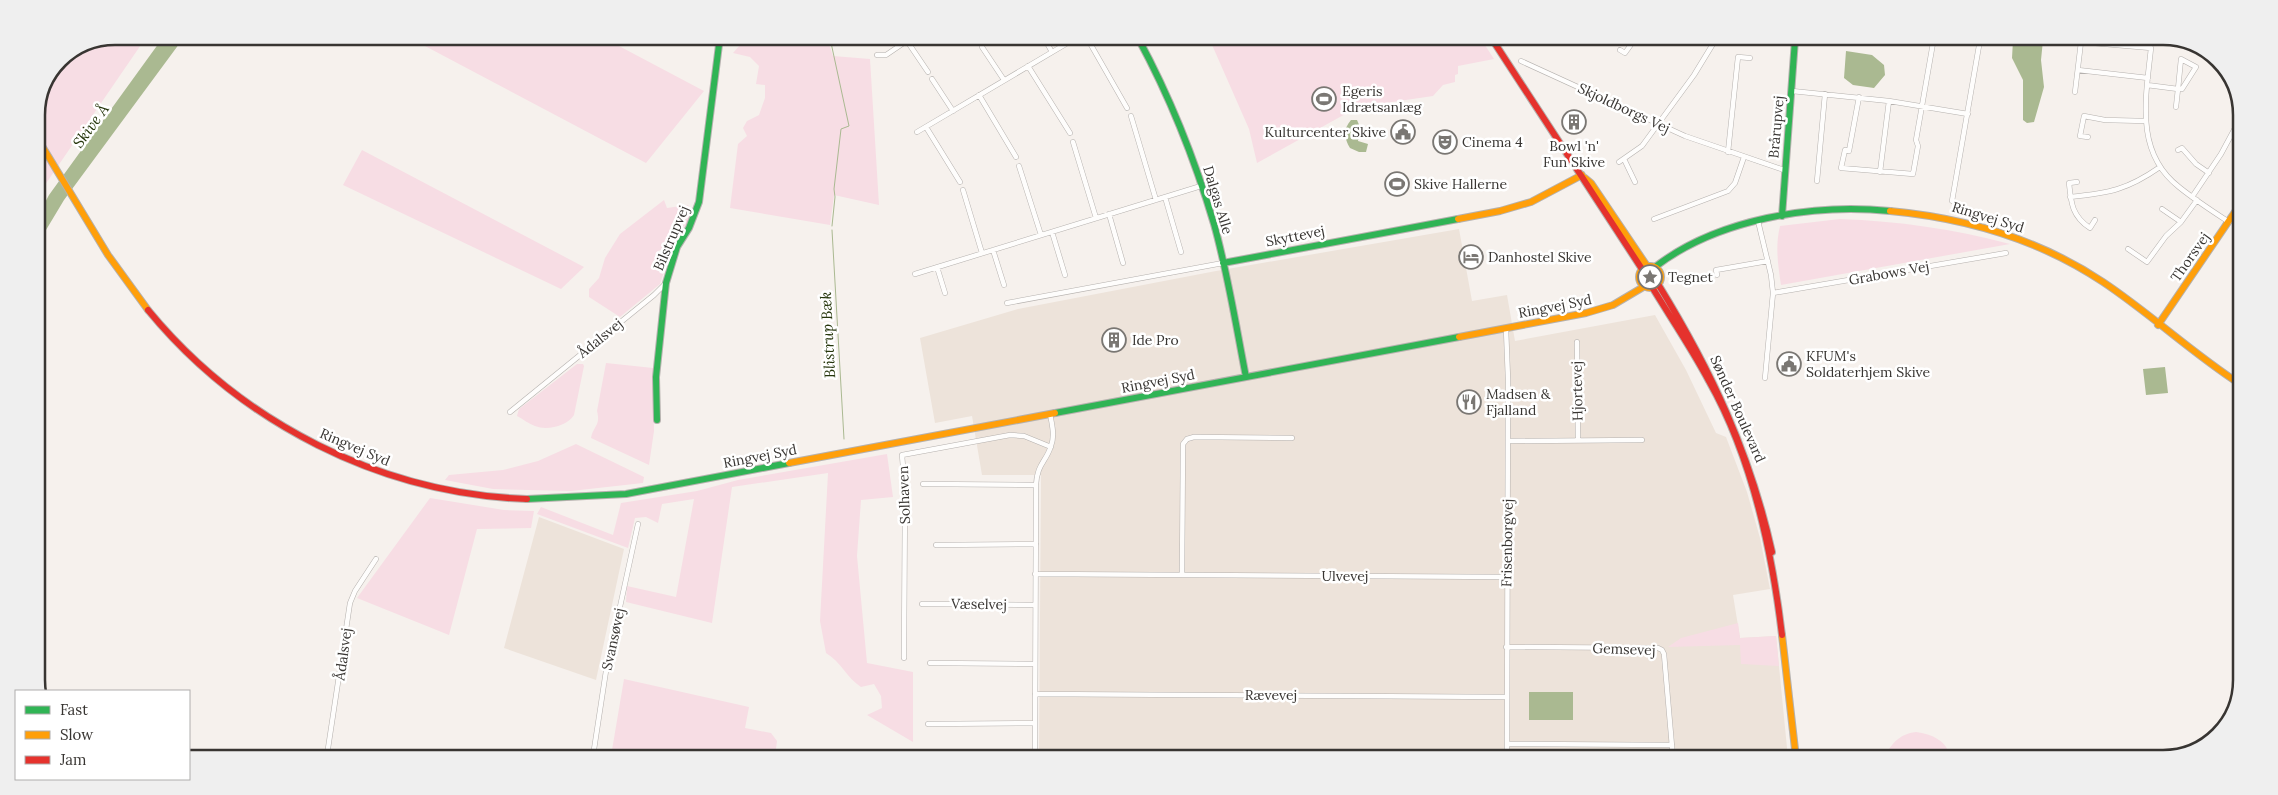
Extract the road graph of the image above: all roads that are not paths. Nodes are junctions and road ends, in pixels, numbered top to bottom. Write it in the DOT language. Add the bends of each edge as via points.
graph roads {
  1 [pos="719,45"];
  2 [pos="900,45"];
  3 [pos="912,45"];
  4 [pos="1048,45"];
  5 [pos="1064,45"];
  6 [pos="1091,45"];
  7 [pos="1141,45"];
  8 [pos="1496,45"];
  9 [pos="1631,45"];
  10 [pos="1712,45"];
  11 [pos="1795,45"];
  12 [pos="1933,45"];
  13 [pos="1979,45"];
  14 [pos="2081,45"];
  15 [pos="2116,45"];
  16 [pos="982,47"];
  17 [pos="1620,50"];
  18 [pos="1052,52"];
  19 [pos="877,55"];
  20 [pos="1750,58"];
  21 [pos="1521,61"];
  22 [pos="1028,66"];
  23 [pos="2078,70"];
  24 [pos="928,72"];
  25 [pos="2148,78"];
  26 [pos="932,79"];
  27 [pos="1004,80"];
  28 [pos="2147,85"];
  29 [pos="2178,89"];
  30 [pos="1792,91"];
  31 [pos="2075,92"];
  32 [pos="1825,94"];
  33 [pos="979,95"];
  34 [pos="1859,97"];
  35 [pos="1889,101"];
  36 [pos="1923,106"];
  37 [pos="2176,107"];
  38 [pos="1127,108"];
  39 [pos="952,111"];
  40 [pos="1968,114"];
  41 [pos="1131,116"];
  42 [pos="2145,121"];
  43 [pos="1658,124"];
  44 [pos="926,126"];
  45 [pos="917,132"];
  46 [pos="2233,132"];
  47 [pos="1070,133"];
  48 [pos="2088,138"];
  49 [pos="1073,142"];
  50 [pos="2178,150"];
  51 [pos="45,151"];
  52 [pos="1728,152"];
  53 [pos="1744,157"];
  54 [pos="1016,158"];
  55 [pos="1624,159"];
  56 [pos="1618,162"];
  57 [pos="1019,166"];
  58 [pos="2160,167"];
  59 [pos="1784,170"];
  60 [pos="1880,172"];
  61 [pos="2209,173"];
  62 [pos="1582,175"];
  63 [pos="1817,181"];
  64 [pos="960,182"];
  65 [pos="1635,182"];
  66 [pos="2077,182"];
  67 [pos="1201,186"];
  68 [pos="963,190"];
  69 [pos="1165,197"];
  70 [pos="2070,197"];
  71 [pos="2195,199"];
  72 [pos="1156,200"];
  73 [pos="1952,201"];
  74 [pos="2162,209"];
  75 [pos="1109,214"];
  76 [pos="1782,216"];
  77 [pos="2233,216"];
  78 [pos="1096,218"];
  79 [pos="1654,219"];
  80 [pos="2095,220"];
  81 [pos="1758,221"];
  82 [pos="2181,222"];
  83 [pos="2229,222"];
  84 [pos="1052,232"];
  85 [pos="1041,235"];
  86 [pos="2128,249"];
  87 [pos="993,250"];
  88 [pos="1181,252"];
  89 [pos="2006,252"];
  90 [pos="982,253"];
  91 [pos="1768,261"];
  92 [pos="1123,263"];
  93 [pos="1223,263"];
  94 [pos="937,267"];
  95 [pos="1644,268"];
  96 [pos="1657,269"];
  97 [pos="915,274"];
  98 [pos="1065,275"];
  99 [pos="1717,275"];
  100 [pos="1640,280"];
  101 [pos="666,283"];
  102 [pos="1004,285"];
  103 [pos="1655,285"];
  104 [pos="1645,286"];
  105 [pos="945,293"];
  106 [pos="1773,293"];
  107 [pos="1625,297"];
  108 [pos="1007,303"];
  109 [pos="2158,325"];
  110 [pos="1506,328"];
  111 [pos="1577,342"];
  112 [pos="1246,377"];
  113 [pos="1765,378"];
  114 [pos="2233,379"];
  115 [pos="510,412"];
  116 [pos="1050,414"];
  117 [pos="657,420"];
  118 [pos="1292,438"];
  119 [pos="1578,440"];
  120 [pos="1642,440"];
  121 [pos="1508,441"];
  122 [pos="1051,447"];
  123 [pos="924,484"];
  124 [pos="1036,485"];
  125 [pos="638,524"];
  126 [pos="1036,544"];
  127 [pos="936,545"];
  128 [pos="376,559"];
  129 [pos="1036,574"];
  130 [pos="1182,575"];
  131 [pos="1507,577"];
  132 [pos="922,604"];
  133 [pos="1035,605"];
  134 [pos="1506,647"];
  135 [pos="904,658"];
  136 [pos="930,663"];
  137 [pos="1035,664"];
  138 [pos="1035,694"];
  139 [pos="1506,697"];
  140 [pos="1035,723"];
  141 [pos="928,724"];
  142 [pos="1507,744"];
  143 [pos="1672,745"];
  144 [pos="328,750"];
  145 [pos="594,750"];
  146 [pos="1034,750"];
  147 [pos="1507,750"];
  148 [pos="1672,750"];
  149 [pos="1795,750"];
  1 -- 101 [label="main road, Bilstrupvej" via="699,202 677,247"];
  2 -- 19 [label="street" via="886,55"];
  3 -- 24 [label="street"];
  4 -- 18 [label="street"];
  5 -- 18 [label="street"];
  6 -- 38 [label="street"];
  7 -- 67 [label="main road, Dalgas Alle" via="1173,109"];
  8 -- 62 [label="main road"];
  9 -- 17 [label="street" via="1626,53"];
  10 -- 43 [label="street"];
  11 -- 30 [label="main road, Brårupvej"];
  12 -- 36 [label="street"];
  13 -- 40 [label="street"];
  14 -- 23 [label="street"];
  15 -- 25 [label="street" via="2151,48"];
  16 -- 27 [label="street"];
  18 -- 22 [label="street"];
  20 -- 52 [label="street" via="1738,57"];
  21 -- 43 [label="street, Skjoldborgs Vej"];
  22 -- 27 [label="street"];
  22 -- 47 [label="street"];
  23 -- 25 [label="street"];
  23 -- 31 [label="street"];
  25 -- 28 [label="street"];
  26 -- 39 [label="street"];
  27 -- 33 [label="street"];
  28 -- 29 [label="street"];
  28 -- 42 [label="street"];
  29 -- 29 [label="street" via="2181,59 2182,58 2196,67 2182,89"];
  29 -- 37 [label="street"];
  30 -- 32 [label="street"];
  30 -- 59 [label="main road, Brårupvej"];
  32 -- 34 [label="street"];
  32 -- 63 [label="street"];
  33 -- 39 [label="street"];
  33 -- 54 [label="street"];
  34 -- 35 [label="street"];
  34 -- 60 [label="street" via="1849,151 1845,150 1841,168"];
  35 -- 36 [label="street"];
  35 -- 60 [label="street"];
  36 -- 40 [label="street"];
  36 -- 60 [label="street" via="1913,174"];
  39 -- 44 [label="street"];
  40 -- 73 [label="street"];
  41 -- 72 [label="street"];
  42 -- 48 [label="street" via="2084,116 2080,136"];
  42 -- 58 [label="street" via="2149,144"];
  43 -- 52 [label="street, Skjoldborgs Vej"];
  43 -- 55 [label="street" via="1642,146"];
  44 -- 45 [label="street"];
  44 -- 64 [label="street"];
  46 -- 61 [label="street"];
  49 -- 78 [label="street"];
  50 -- 61 [label="street" via="2182,148"];
  51 -- 116 [label="main road, Ringvej Syd" via="127,283 197,363 279,424 347,459 437,488 525,499 626,494"];
  52 -- 53 [label="street, Skjoldborgs Vej"];
  53 -- 59 [label="street, Skjoldborgs Vej"];
  53 -- 79 [label="street" via="1735,183 1728,191"];
  55 -- 56 [label="street"];
  55 -- 65 [label="street"];
  57 -- 85 [label="street"];
  58 -- 70 [label="street" via="2141,180 2117,190"];
  58 -- 71 [label="street" via="2177,187"];
  59 -- 76 [label="main road, Brårupvej"];
  61 -- 71 [label="street"];
  62 -- 93 [label="main road, Skyttevej" via="1531,202 1500,211"];
  62 -- 95 [label="main road"];
  66 -- 70 [label="street" via="2069,183"];
  67 -- 69 [label="street"];
  67 -- 93 [label="main road, Dalgas Alle"];
  68 -- 90 [label="street"];
  69 -- 72 [label="street"];
  69 -- 88 [label="street"];
  70 -- 80 [label="street" via="2073,211 2081,222 2090,228"];
  71 -- 82 [label="street"];
  71 -- 83 [label="street"];
  72 -- 75 [label="street"];
  74 -- 82 [label="street"];
  75 -- 78 [label="street"];
  75 -- 92 [label="street"];
  76 -- 81 [label="main road, Ringvej Syd"];
  76 -- 109 [label="main road, Ringvej Syd" via="1836,209 1888,210 1942,217 1984,227 2035,246 2084,270"];
  77 -- 83 [label="main road, Thorsvej"];
  78 -- 84 [label="street"];
  81 -- 91 [label="street"];
  81 -- 96 [label="main road, Ringvej Syd" via="1690,244"];
  82 -- 86 [label="street" via="2147,262"];
  83 -- 109 [label="main road, Thorsvej"];
  84 -- 85 [label="street"];
  84 -- 98 [label="street"];
  85 -- 87 [label="street"];
  87 -- 90 [label="street"];
  87 -- 102 [label="street"];
  89 -- 106 [label="street, Grabows Vej"];
  90 -- 94 [label="street"];
  91 -- 99 [label="street" via="1716,270"];
  91 -- 106 [label="street"];
  93 -- 108 [label="street, Skyttevej"];
  93 -- 112 [label="main road, Dalgas Alle"];
  94 -- 97 [label="street"];
  94 -- 105 [label="street"];
  95 -- 96 [label="main road"];
  95 -- 100 [label="main road"];
  96 -- 103 [label="main road" via="1661,278"];
  100 -- 104 [label="main road"];
  100 -- 107 [label="main road, Ringvej Syd"];
  101 -- 115 [label="street, Ådalsvej"];
  101 -- 117 [label="main road, Bilstrupvej" via="656,377"];
  103 -- 104 [label="main road"];
  103 -- 149 [label="main road, Sønder Boulevard" via="1710,382 1732,430 1761,519 1776,583"];
  104 -- 107 [label="main road, Ringvej Syd"];
  106 -- 113 [label="street"];
  107 -- 110 [label="main road, Ringvej Syd" via="1613,305 1586,314"];
  109 -- 114 [label="main road, Ringvej Syd"];
  110 -- 112 [label="main road, Ringvej Syd"];
  110 -- 121 [label="street, Frisenborgvej"];
  111 -- 119 [label="street, Hjortevej"];
  112 -- 116 [label="main road, Ringvej Syd"];
  116 -- 122 [label="street"];
  118 -- 130 [label="street" via="1187,439 1183,444"];
  119 -- 120 [label="street, Hjortevej"];
  119 -- 121 [label="street, Hjortevej"];
  121 -- 131 [label="street, Frisenborgvej"];
  122 -- 124 [label="street" via="1040,465"];
  122 -- 135 [label="street, Solhaven" via="1024,436 1010,435 902,455 905,492"];
  123 -- 124 [label="street"];
  124 -- 126 [label="street"];
  125 -- 145 [label="street, Svansøvej" via="606,671"];
  126 -- 127 [label="street"];
  126 -- 129 [label="street"];
  128 -- 144 [label="street, Ådalsvej" via="350,603"];
  129 -- 130 [label="street, Ulvevej"];
  129 -- 133 [label="street"];
  130 -- 131 [label="street, Ulvevej"];
  131 -- 134 [label="street, Frisenborgvej"];
  132 -- 133 [label="street, Væselvej"];
  133 -- 137 [label="street"];
  134 -- 139 [label="street, Frisenborgvej"];
  134 -- 143 [label="street, Gemsevej" via="1662,650"];
  136 -- 137 [label="street"];
  137 -- 138 [label="street"];
  138 -- 139 [label="street, Rævevej"];
  138 -- 140 [label="street"];
  139 -- 142 [label="street, Frisenborgvej"];
  140 -- 141 [label="street"];
  140 -- 146 [label="street"];
  142 -- 143 [label="street"];
  142 -- 147 [label="street, Frisenborgvej"];
  143 -- 148 [label="street, Gemsevej"];
}
